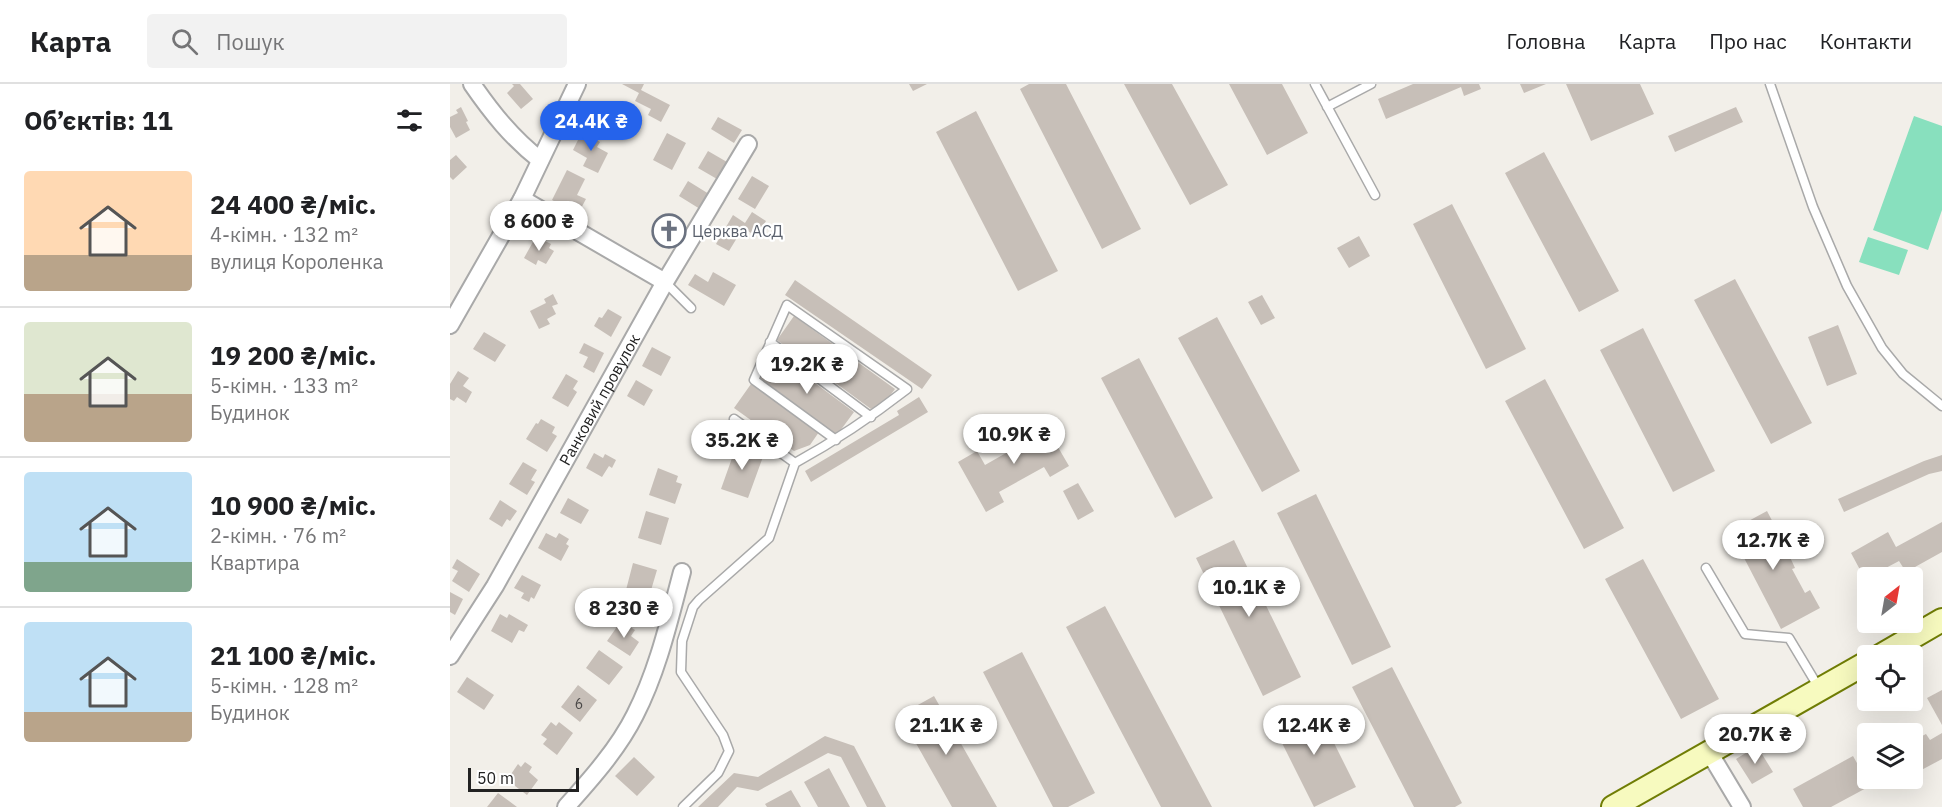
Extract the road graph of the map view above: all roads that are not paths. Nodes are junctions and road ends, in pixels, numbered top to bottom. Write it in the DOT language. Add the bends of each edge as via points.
graph roads {
  1 [pos="472,84"];
  2 [pos="577,84"];
  3 [pos="1315,84"];
  4 [pos="1371,84"];
  5 [pos="1770,84"];
  6 [pos="1327,106"];
  7 [pos="748,144"];
  8 [pos="540,160"];
  9 [pos="1375,195"];
  10 [pos="522,199"];
  11 [pos="666,282"];
  12 [pos="691,308"];
  13 [pos="450,325"];
  14 [pos="770,342"];
  15 [pos="1942,406"];
  16 [pos="871,417"];
  17 [pos="734,419"];
  18 [pos="836,440"];
  19 [pos="795,463"];
  20 [pos="1706,568"];
  21 [pos="682,572"];
  22 [pos="1942,620"];
  23 [pos="1899,645"];
  24 [pos="450,656"];
  25 [pos="1857,668"];
  26 [pos="1820,689"];
  27 [pos="1709,752"];
  28 [pos="566,807"];
  29 [pos="683,807"];
  30 [pos="1612,807"];
  31 [pos="1742,807"];
  1 -- 8 [label="street" via="517,142"];
  2 -- 8 [label="street"];
  3 -- 6 [label="lane"];
  4 -- 6 [label="lane"];
  5 -- 15 [label="lane" via="1813,207 1847,286 1882,348 1903,374"];
  6 -- 9 [label="lane"];
  7 -- 11 [label="street, Ранковий провулок"];
  8 -- 10 [label="street"];
  10 -- 11 [label="street"];
  10 -- 13 [label="street"];
  11 -- 12 [label="lane"];
  11 -- 24 [label="street, Ранковий провулок" via="495,586"];
  14 -- 16 [label="lane"];
  14 -- 16 [label="lane" via="788,305 907,389"];
  14 -- 18 [label="lane" via="754,380"];
  16 -- 18 [label="lane"];
  17 -- 19 [label="lane"];
  18 -- 19 [label="lane"];
  19 -- 29 [label="lane" via="769,538 693,607 682,641 681,672 723,735 729,751 718,773"];
  20 -- 26 [label="lane" via="1744,634 1789,638"];
  21 -- 28 [label="street" via="656,666 635,717"];
  22 -- 23 [label="main road"];
  25 -- 26 [label="main road"];
  26 -- 27 [label="main road"];
  27 -- 30 [label="main road"];
  27 -- 31 [label="street"];
}
